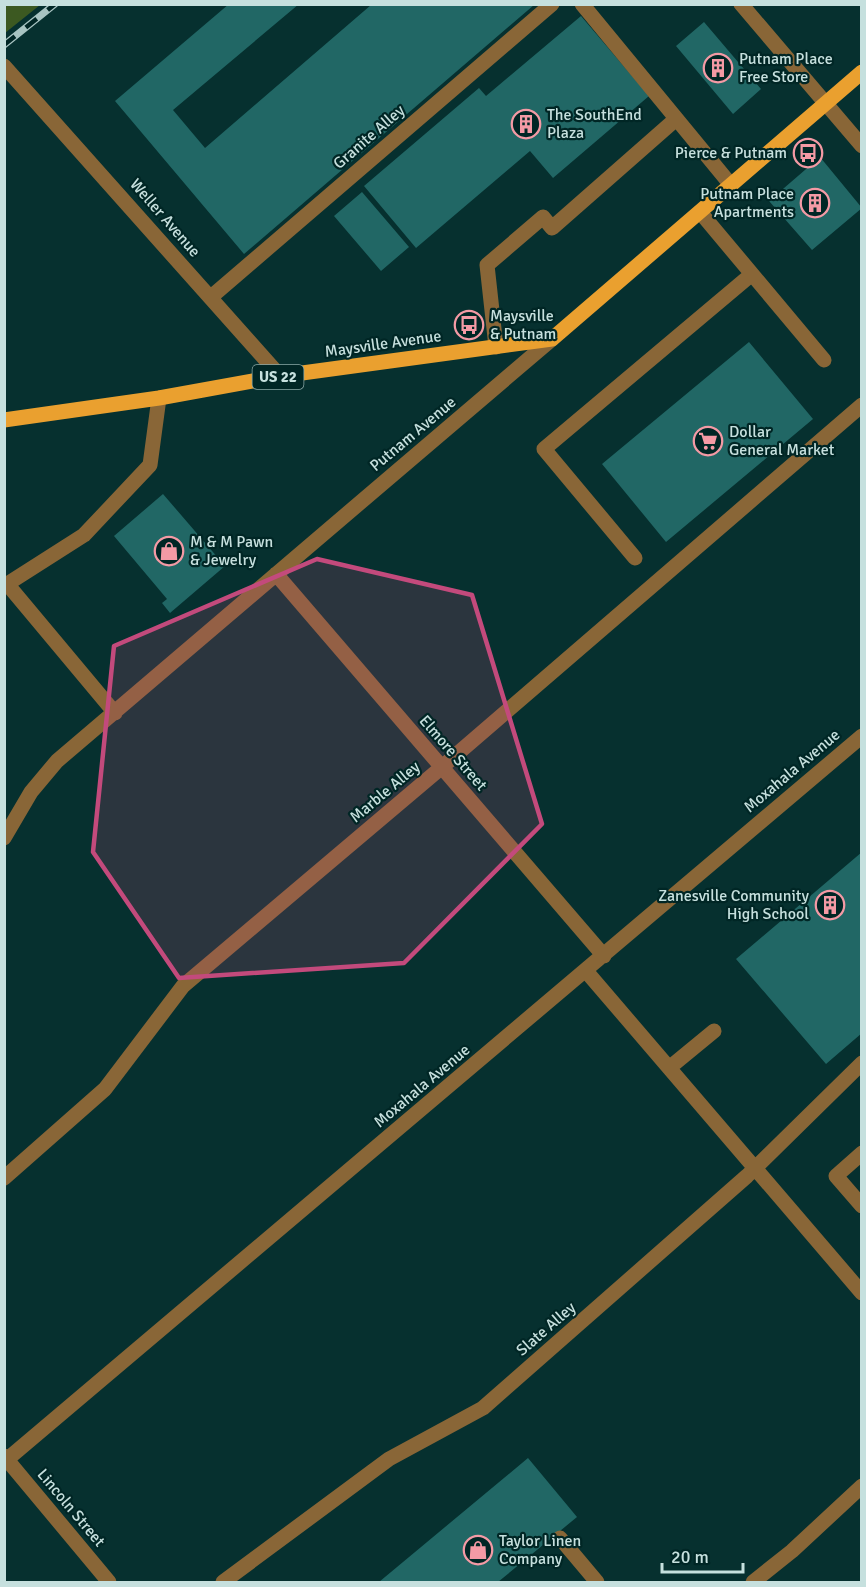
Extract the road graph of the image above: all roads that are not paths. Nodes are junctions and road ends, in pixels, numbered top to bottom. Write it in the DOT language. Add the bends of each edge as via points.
graph roads {
  1 [pos="552,4"];
  2 [pos="582,4"];
  3 [pos="741,4"];
  4 [pos="4,66"];
  5 [pos="861,72"];
  6 [pos="826,104"];
  7 [pos="676,119"];
  8 [pos="861,146"];
  9 [pos="731,185"];
  10 [pos="700,212"];
  11 [pos="752,274"];
  12 [pos="211,297"];
  13 [pos="552,339"];
  14 [pos="496,347"];
  15 [pos="824,360"];
  16 [pos="280,376"];
  17 [pos="159,398"];
  18 [pos="861,405"];
  19 [pos="4,420"];
  20 [pos="635,558"];
  21 [pos="276,574"];
  22 [pos="6,586"];
  23 [pos="115,713"];
  24 [pos="861,736"];
  25 [pos="442,767"];
  26 [pos="4,838"];
  27 [pos="604,956"];
  28 [pos="586,970"];
  29 [pos="714,1031"];
  30 [pos="861,1063"];
  31 [pos="669,1068"];
  32 [pos="861,1154"];
  33 [pos="754,1168"];
  34 [pos="4,1178"];
  35 [pos="861,1206"];
  36 [pos="861,1293"];
  37 [pos="5,1459"];
  38 [pos="861,1486"];
  39 [pos="560,1538"];
  40 [pos="109,1582"];
  41 [pos="223,1582"];
  42 [pos="597,1582"];
  43 [pos="753,1582"];
  1 -- 12 [label="street, Granite Alley"];
  2 -- 7 [label="street"];
  3 -- 6 [label="street"];
  4 -- 12 [label="street, Weller Avenue"];
  5 -- 6 [label="main road, Putnam Avenue"];
  6 -- 8 [label="street"];
  6 -- 9 [label="main road, Putnam Avenue"];
  7 -- 9 [label="street"];
  7 -- 14 [label="street" via="552,228 543,217 488,265"];
  9 -- 10 [label="main road, Putnam Avenue"];
  10 -- 11 [label="street"];
  10 -- 13 [label="main road, Putnam Avenue"];
  11 -- 15 [label="street"];
  11 -- 20 [label="street" via="544,449"];
  12 -- 16 [label="street, Weller Avenue"];
  13 -- 14 [label="main road, Maysville Avenue / US 22"];
  13 -- 21 [label="street, Putnam Avenue"];
  14 -- 16 [label="main road, Maysville Avenue / US 22"];
  16 -- 17 [label="main road, Maysville Avenue / US 22"];
  17 -- 19 [label="main road, Maysville Avenue / US 22"];
  17 -- 22 [label="street" via="150,465 84,535"];
  18 -- 25 [label="street, Marble Alley"];
  21 -- 23 [label="street, Putnam Avenue"];
  21 -- 25 [label="street, Elmore Street"];
  22 -- 23 [label="street"];
  23 -- 26 [label="street, Putnam Avenue" via="57,760 31,792"];
  24 -- 27 [label="street, Moxahala Avenue"];
  25 -- 27 [label="street, Elmore Street"];
  25 -- 34 [label="street, Marble Alley" via="183,986 105,1089"];
  27 -- 28 [label="street, Moxahala Avenue"];
  28 -- 31 [label="street"];
  28 -- 37 [label="street, Moxahala Avenue"];
  29 -- 31 [label="street"];
  30 -- 33 [label="street, Slate Alley"];
  31 -- 33 [label="street"];
  32 -- 35 [label="street" via="836,1176"];
  33 -- 36 [label="street"];
  33 -- 41 [label="street, Slate Alley" via="483,1408 389,1459"];
  37 -- 40 [label="street, Lincoln Street"];
  38 -- 43 [label="street"];
  39 -- 42 [label="street"];
}
